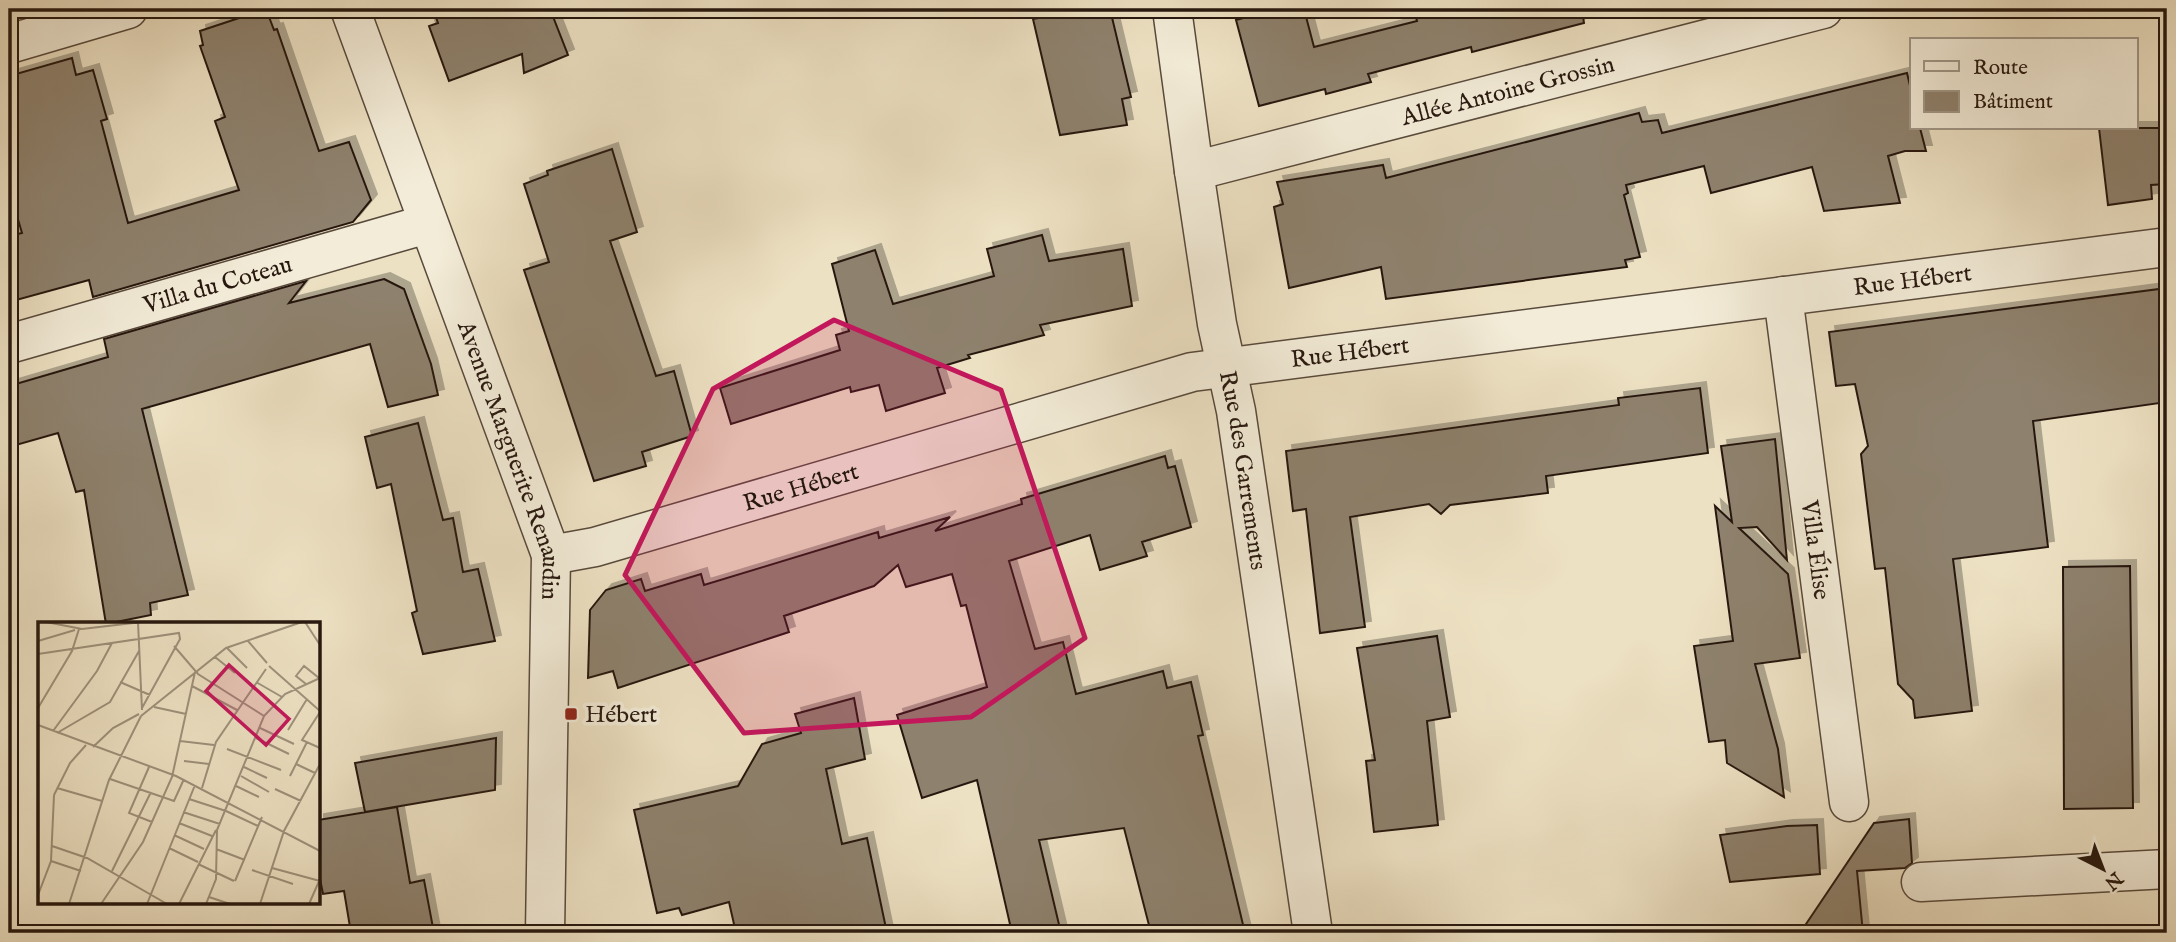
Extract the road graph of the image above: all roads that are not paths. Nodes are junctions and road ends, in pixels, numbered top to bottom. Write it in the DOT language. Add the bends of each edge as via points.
graph roads {
  1 [pos="128,9"];
  2 [pos="349,9"];
  3 [pos="1172,9"];
  4 [pos="1823,9"];
  5 [pos="9,44"];
  6 [pos="1194,171"];
  7 [pos="427,224"];
  8 [pos="2167,247"];
  9 [pos="1783,296"];
  10 [pos="9,344"];
  11 [pos="1227,367"];
  12 [pos="551,555"];
  13 [pos="1849,802"];
  14 [pos="2167,869"];
  15 [pos="1921,882"];
  16 [pos="545,933"];
  17 [pos="1313,933"];
  1 -- 5 [label="street"];
  2 -- 7 [label="street, Avenue Marguerite Renaudin"];
  3 -- 6 [label="street, Rue des Garrements"];
  4 -- 6 [label="street, Allée Antoine Grossin"];
  6 -- 11 [label="street, Rue des Garrements"];
  7 -- 10 [label="street, Villa du Coteau"];
  7 -- 12 [label="street, Avenue Marguerite Renaudin"];
  8 -- 9 [label="street, Rue Hébert"];
  9 -- 11 [label="street, Rue Hébert"];
  9 -- 13 [label="street, Villa Élise"];
  11 -- 12 [label="street, Rue Hébert" via="1192,372 594,547"];
  11 -- 17 [label="street, Rue des Garrements"];
  12 -- 16 [label="street, Avenue Marguerite Renaudin"];
  14 -- 15 [label="street"];
}
